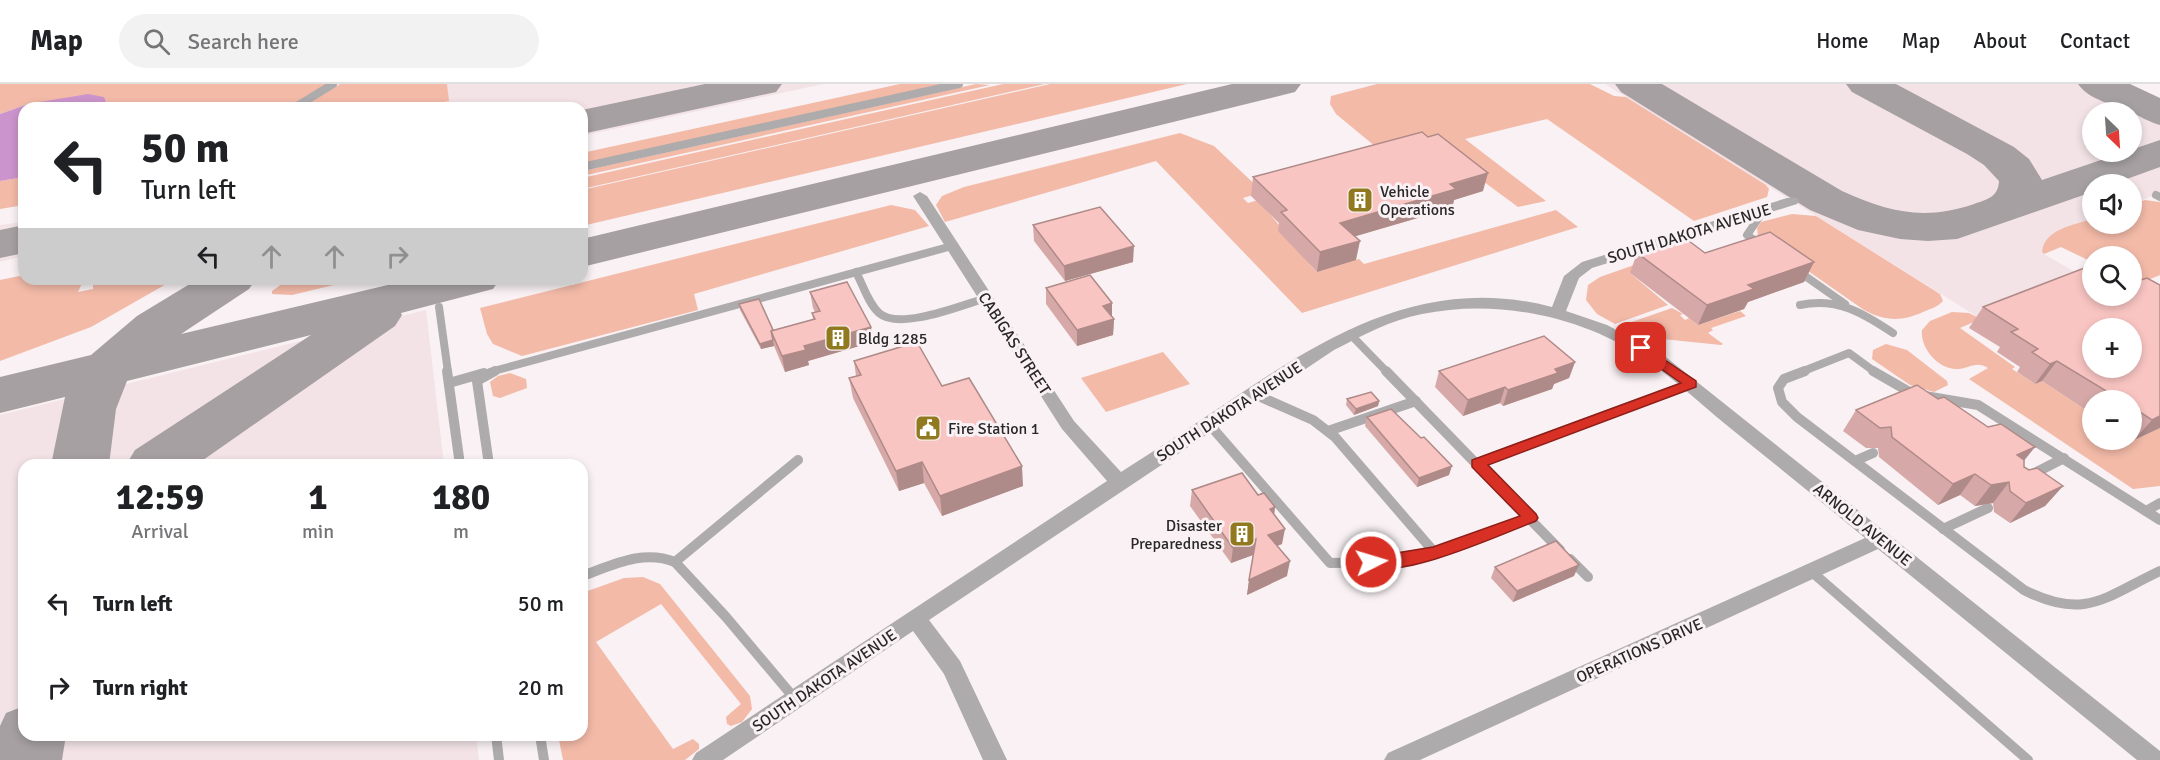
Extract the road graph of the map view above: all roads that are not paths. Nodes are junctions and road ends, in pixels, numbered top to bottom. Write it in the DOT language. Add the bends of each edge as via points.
graph roads {
  1 [pos="333,84"];
  2 [pos="959,84"];
  3 [pos="304,102"];
  4 [pos="588,166"];
  5 [pos="920,196"];
  6 [pos="1792,201"];
  7 [pos="1764,210"];
  8 [pos="952,246"];
  9 [pos="1764,247"];
  10 [pos="1791,266"];
  11 [pos="856,272"];
  12 [pos="986,298"];
  13 [pos="1845,304"];
  14 [pos="1800,305"];
  15 [pos="439,307"];
  16 [pos="1558,312"];
  17 [pos="1893,333"];
  18 [pos="1350,334"];
  19 [pos="487,373"];
  20 [pos="449,384"];
  21 [pos="1691,384"];
  22 [pos="1254,394"];
  23 [pos="1921,396"];
  24 [pos="1416,401"];
  25 [pos="1939,408"];
  26 [pos="1209,424"];
  27 [pos="1328,431"];
  28 [pos="1873,453"];
  29 [pos="2064,458"];
  30 [pos="458,459"];
  31 [pos="488,459"];
  32 [pos="798,460"];
  33 [pos="1855,461"];
  34 [pos="1477,463"];
  35 [pos="2024,479"];
  36 [pos="1119,482"];
  37 [pos="2160,503"];
  38 [pos="1988,508"];
  39 [pos="2146,511"];
  40 [pos="1530,518"];
  41 [pos="2160,520"];
  42 [pos="1944,529"];
  43 [pos="1881,539"];
  44 [pos="1435,553"];
  45 [pos="675,562"];
  46 [pos="2160,571"];
  47 [pos="1812,572"];
  48 [pos="588,574"];
  49 [pos="1588,577"];
  50 [pos="916,619"];
  51 [pos="795,700"];
  52 [pos="496,741"];
  53 [pos="541,741"];
  54 [pos="499,760"];
  55 [pos="544,760"];
  56 [pos="704,760"];
  57 [pos="995,760"];
  58 [pos="1396,760"];
  59 [pos="2028,760"];
  60 [pos="2154,760"];
  1 -- 3 [label="lane"];
  2 -- 4 [label="lane"];
  5 -- 8 [label="street, CABIGAS STREET"];
  6 -- 7 [label="street, SOUTH DAKOTA AVENUE"];
  7 -- 9 [label="lane" via="1747,235"];
  7 -- 16 [label="street, SOUTH DAKOTA AVENUE" via="1581,268 1569,280"];
  8 -- 11 [label="lane"];
  8 -- 12 [label="street, CABIGAS STREET"];
  10 -- 13 [label="lane"];
  11 -- 12 [label="lane" via="879,314 894,320"];
  11 -- 19 [label="lane"];
  12 -- 36 [label="street, CABIGAS STREET" via="1068,425"];
  13 -- 14 [label="lane" via="1815,300"];
  13 -- 17 [label="lane"];
  15 -- 20 [label="lane"];
  16 -- 18 [label="street, SOUTH DAKOTA AVENUE" via="1503,304 1438,306 1390,317"];
  16 -- 21 [label="street, ARNOLD AVENUE" via="1641,348"];
  18 -- 22 [label="street, SOUTH DAKOTA AVENUE"];
  18 -- 24 [label="lane"];
  19 -- 20 [label="lane"];
  19 -- 31 [label="lane" via="477,381"];
  20 -- 30 [label="lane"];
  21 -- 34 [label="lane"];
  21 -- 43 [label="street, ARNOLD AVENUE"];
  22 -- 26 [label="street, SOUTH DAKOTA AVENUE"];
  22 -- 27 [label="lane" via="1313,420"];
  23 -- 25 [label="lane"];
  23 -- 29 [label="lane" via="1953,397 1978,405"];
  23 -- 33 [label="lane" via="1885,378 1849,353 1784,379 1778,388 1788,410"];
  24 -- 27 [label="lane"];
  24 -- 34 [label="lane"];
  26 -- 36 [label="street, SOUTH DAKOTA AVENUE"];
  26 -- 44 [label="lane" via="1330,563 1391,562"];
  27 -- 44 [label="lane"];
  28 -- 33 [label="lane"];
  29 -- 35 [label="lane"];
  29 -- 39 [label="lane"];
  32 -- 45 [label="lane"];
  33 -- 42 [label="lane"];
  34 -- 40 [label="lane"];
  36 -- 50 [label="street, SOUTH DAKOTA AVENUE"];
  37 -- 39 [label="lane"];
  38 -- 42 [label="lane"];
  39 -- 41 [label="lane"];
  40 -- 44 [label="lane"];
  40 -- 49 [label="lane"];
  42 -- 46 [label="lane" via="2033,595 2078,607 2102,600"];
  43 -- 47 [label="street, OPERATIONS DRIVE"];
  43 -- 60 [label="street, ARNOLD AVENUE"];
  45 -- 48 [label="lane" via="644,556"];
  45 -- 51 [label="lane"];
  47 -- 58 [label="street, OPERATIONS DRIVE"];
  47 -- 59 [label="lane"];
  50 -- 51 [label="street, SOUTH DAKOTA AVENUE"];
  50 -- 57 [label="street" via="952,668"];
  51 -- 56 [label="street, SOUTH DAKOTA AVENUE"];
  52 -- 54 [label="lane"];
  53 -- 55 [label="lane"];
}
